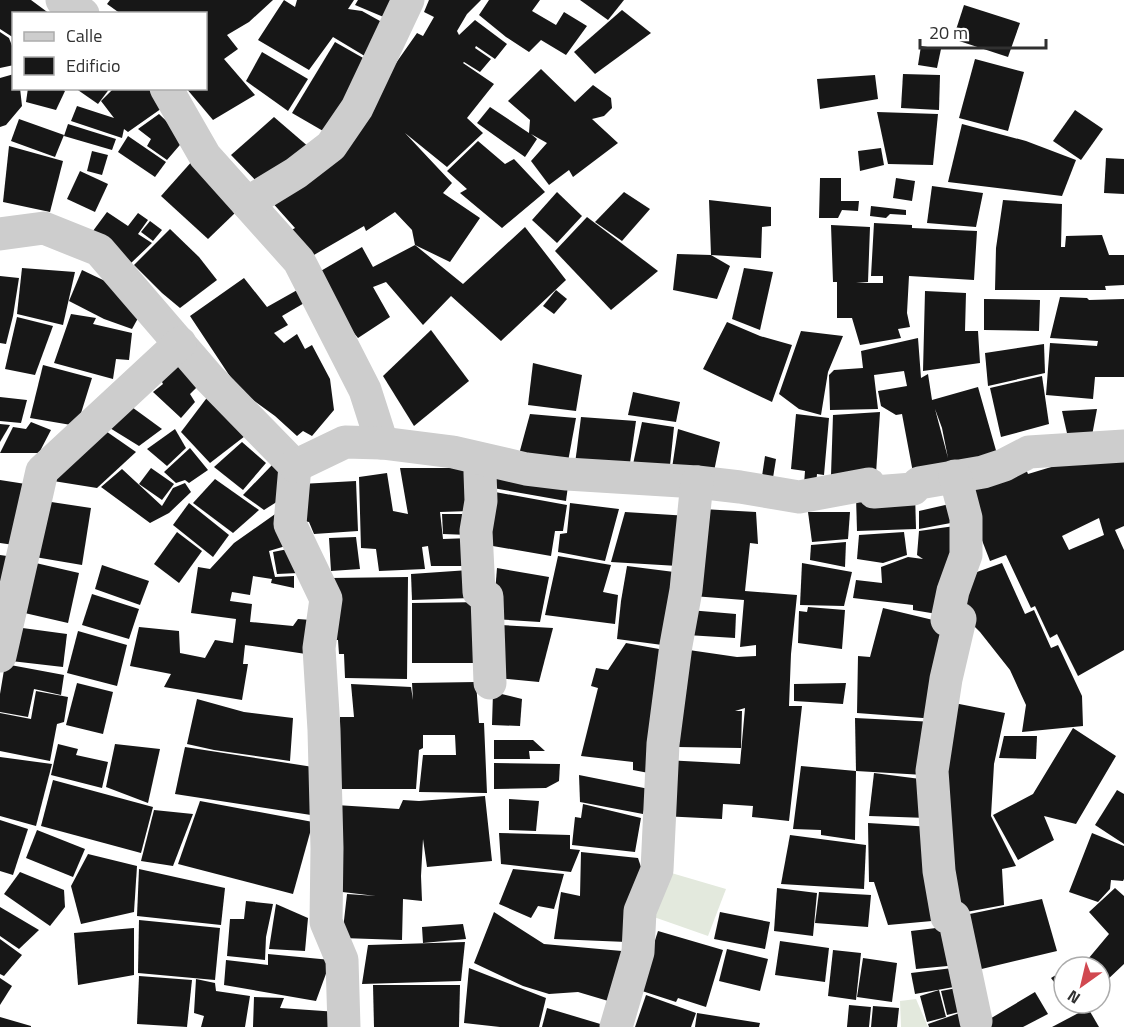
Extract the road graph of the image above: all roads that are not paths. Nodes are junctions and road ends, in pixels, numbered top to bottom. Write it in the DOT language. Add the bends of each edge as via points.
graph roads {
  1 [pos="62,0"];
  2 [pos="408,0"];
  3 [pos="80,12"];
  4 [pos="167,90"];
  5 [pos="247,203"];
  6 [pos="0,234"];
  7 [pos="180,343"];
  8 [pos="382,443"];
  9 [pos="1124,446"];
  10 [pos="484,460"];
  11 [pos="295,466"];
  12 [pos="955,476"];
  13 [pos="697,482"];
  14 [pos="0,657"];
  15 [pos="490,683"];
  16 [pos="976,1021"];
  17 [pos="344,1027"];
  18 [pos="616,1027"];
  1 -- 3 [label="street"];
  2 -- 5 [label="street" via="357,108 331,146"];
  4 -- 5 [label="street" via="205,156"];
  5 -- 8 [label="street" via="299,261 365,390"];
  6 -- 7 [label="street" via="44,228 99,250"];
  7 -- 11 [label="street"];
  7 -- 14 [label="street" via="42,471"];
  8 -- 10 [label="street"];
  8 -- 11 [label="street" via="345,442"];
  9 -- 12 [label="street" via="1029,452 983,472"];
  10 -- 13 [label="street" via="567,474"];
  10 -- 15 [label="street" via="476,550 479,592 487,597"];
  11 -- 17 [label="street" via="290,524 326,599 319,648 326,922 342,960"];
  12 -- 13 [label="street" via="919,483 913,489 874,492 869,484 799,497"];
  12 -- 16 [label="street" via="966,518 966,555 947,620 960,619 932,771 946,917 954,917"];
  13 -- 18 [label="street" via="663,744 657,870 640,911 639,952"];
}
